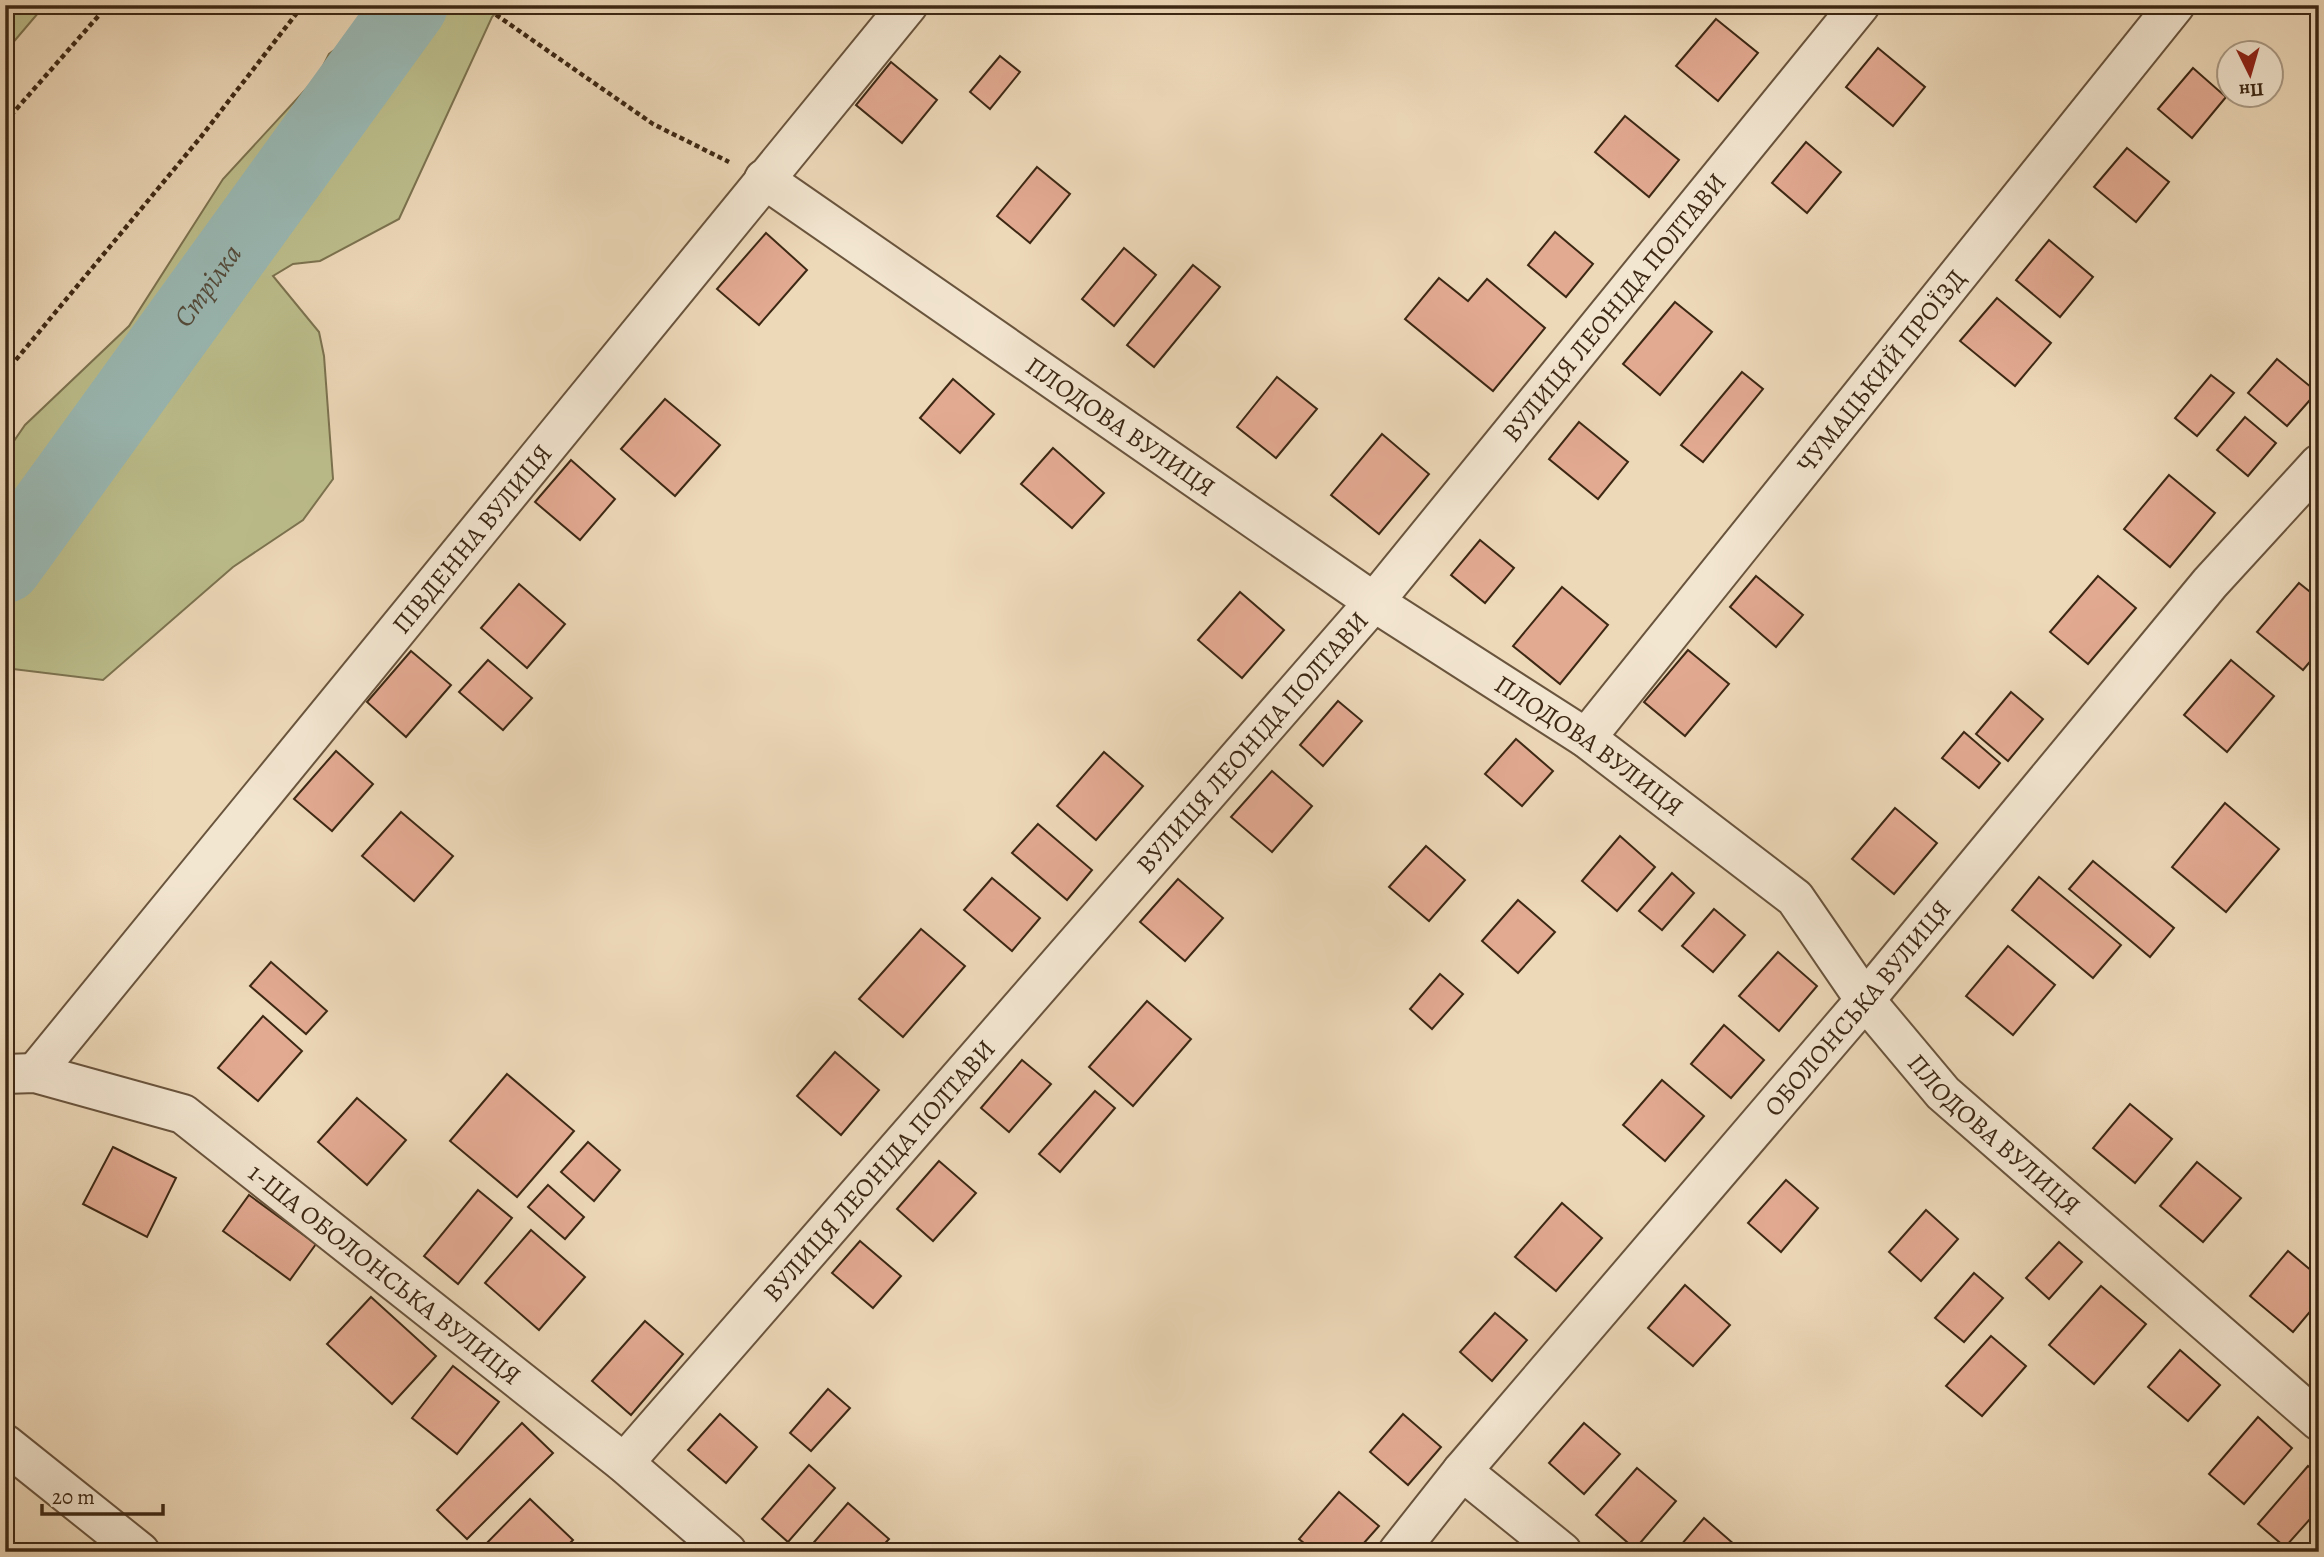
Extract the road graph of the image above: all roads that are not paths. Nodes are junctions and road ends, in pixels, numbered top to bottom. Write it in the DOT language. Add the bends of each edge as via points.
graph roads {
  1 [pos="908,5"];
  2 [pos="1860,5"];
  3 [pos="2175,5"];
  4 [pos="764,179"];
  5 [pos="2319,464"];
  6 [pos="1374,602"];
  7 [pos="1586,738"];
  8 [pos="1865,1000"];
  9 [pos="20,1073"];
  10 [pos="2314,1408"];
  11 [pos="5,1444"];
  12 [pos="624,1463"];
  13 [pos="1462,1471"];
  14 [pos="140,1552"];
  15 [pos="727,1552"];
  16 [pos="1398,1552"];
  17 [pos="1562,1552"];
  1 -- 4 [label="street, ПІВДЕННА ВУЛИЦЯ"];
  2 -- 6 [label="street, ВУЛИЦЯ ЛЕОНІДА ПОЛТАВИ"];
  3 -- 7 [label="street, ЧУМАЦЬКИЙ ПРОЇЗД"];
  4 -- 6 [label="street, ПЛОДОВА ВУЛИЦЯ"];
  4 -- 9 [label="street, ПІВДЕННА ВУЛИЦЯ"];
  5 -- 8 [label="street, ОБОЛОНСЬКА ВУЛИЦЯ" via="2210,583"];
  6 -- 7 [label="street, ПЛОДОВА ВУЛИЦЯ"];
  6 -- 12 [label="street, ВУЛИЦЯ ЛЕОНІДА ПОЛТАВИ"];
  7 -- 8 [label="street, ПЛОДОВА ВУЛИЦЯ" via="1795,898"];
  8 -- 10 [label="street, ПЛОДОВА ВУЛИЦЯ" via="1944,1093"];
  8 -- 13 [label="street, ОБОЛОНСЬКА ВУЛИЦЯ"];
  9 -- 12 [label="street, 1-ША ОБОЛОНСЬКА ВУЛИЦЯ" via="183,1114"];
  11 -- 14 [label="street"];
  12 -- 15 [label="street, 1-ША ОБОЛОНСЬКА ВУЛИЦЯ"];
  13 -- 16 [label="street, ОБОЛОНСЬКА ВУЛИЦЯ"];
  13 -- 17 [label="street"];
}
